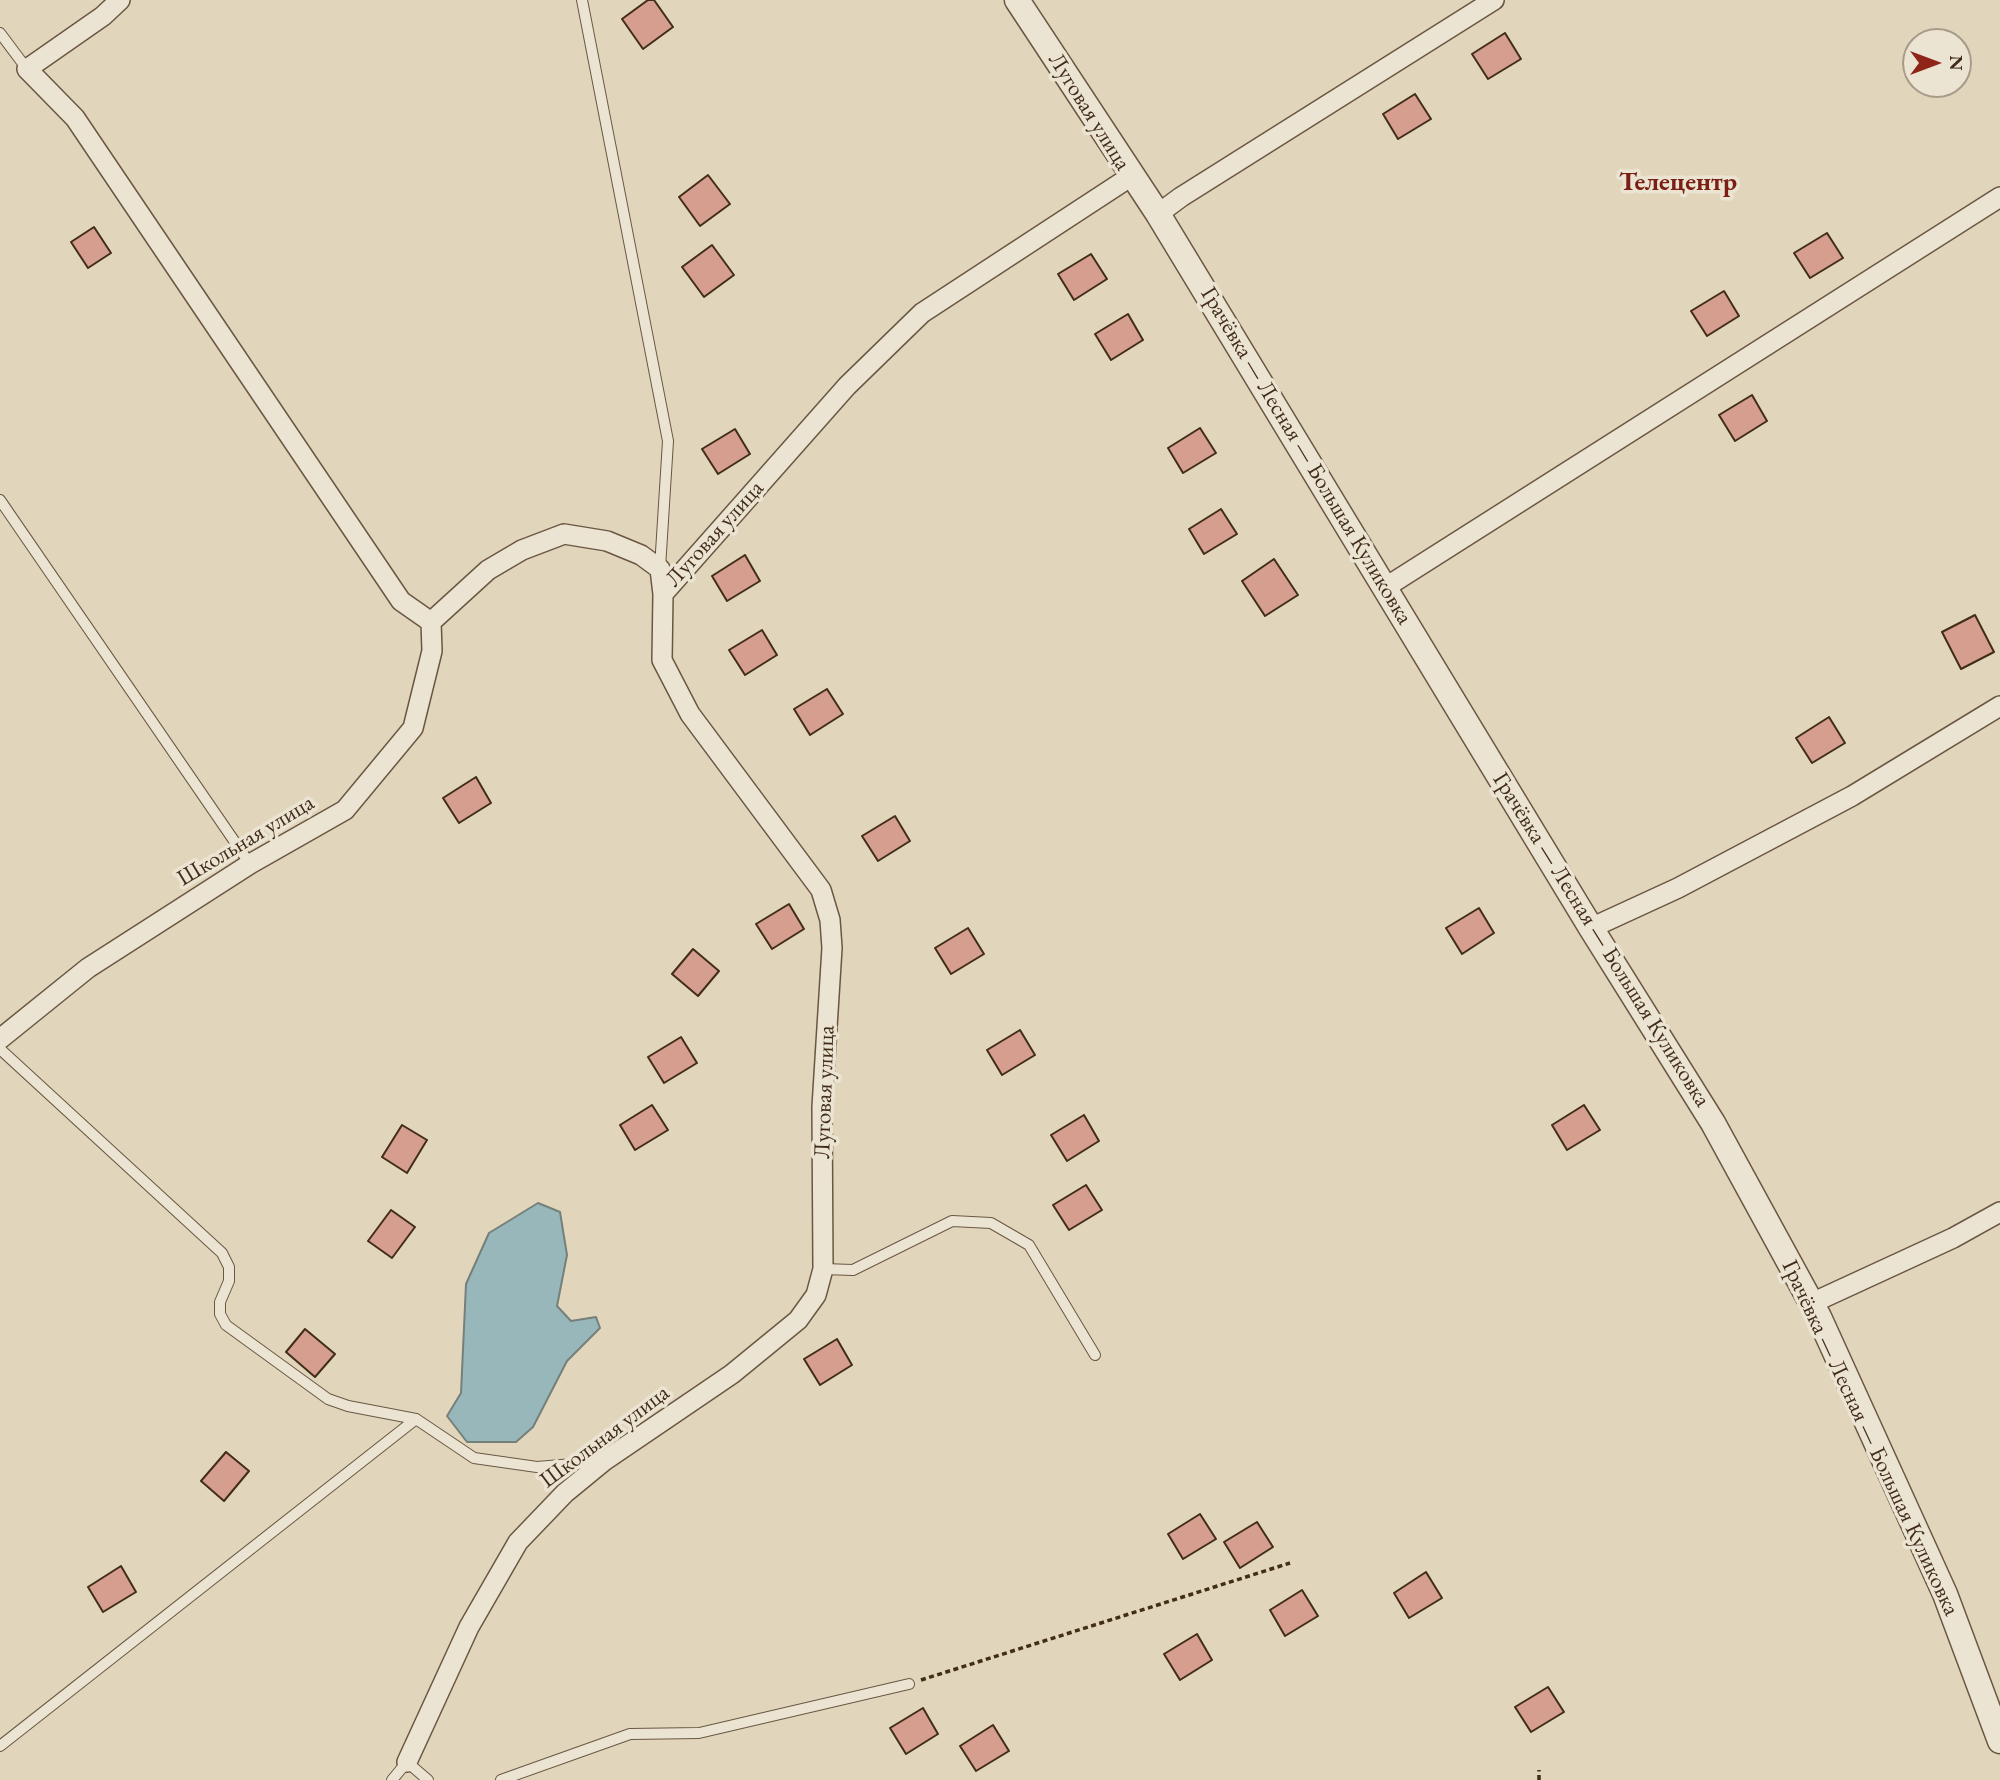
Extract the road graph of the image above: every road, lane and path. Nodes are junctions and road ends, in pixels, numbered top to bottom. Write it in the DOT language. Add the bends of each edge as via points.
graph roads {
  1 [pos="120,0"];
  2 [pos="582,0"];
  3 [pos="1017,0"];
  4 [pos="1494,0"];
  5 [pos="0,33"];
  6 [pos="27,69"];
  7 [pos="1133,174"];
  8 [pos="2000,197"];
  9 [pos="1158,214"];
  10 [pos="0,500"];
  11 [pos="660,569"];
  12 [pos="1386,587"];
  13 [pos="663,593"];
  14 [pos="431,622"];
  15 [pos="2000,706"];
  16 [pos="250,864"];
  17 [pos="1591,928"];
  18 [pos="2,1037"];
  19 [pos="2000,1212"];
  20 [pos="823,1269"];
  21 [pos="1812,1303"];
  22 [pos="1095,1355"];
  23 [pos="416,1419"];
  24 [pos="604,1461"];
  25 [pos="1290,1563"];
  26 [pos="909,1684"];
  27 [pos="1998,1727"];
  28 [pos="0,1746"];
  29 [pos="407,1762"];
  30 [pos="1539,1770"];
  31 [pos="392,1780"];
  32 [pos="428,1780"];
  33 [pos="500,1780"];
  34 [pos="1539,1780"];
  1 -- 6 [label="street"];
  2 -- 11 [label="lane" via="668,441"];
  3 -- 7 [label="street, Луговая улица"];
  4 -- 9 [label="street"];
  5 -- 6 [label="lane"];
  6 -- 14 [label="street" via="75,118 401,601"];
  7 -- 9 [label="street, Грачёвка — Лесная — Большая Куликовка"];
  7 -- 13 [label="street, Луговая улица" via="922,313 847,386"];
  8 -- 12 [label="street"];
  9 -- 12 [label="street, Грачёвка — Лесная — Большая Куликовка"];
  10 -- 16 [label="lane"];
  11 -- 13 [label="street"];
  11 -- 14 [label="street" via="641,555 607,541 564,534 522,550 488,570"];
  12 -- 17 [label="street, Грачёвка — Лесная — Большая Куликовка"];
  13 -- 20 [label="street, Луговая улица" via="662,660 690,714 821,890 831,920 822,1107"];
  14 -- 16 [label="street, Школьная улица" via="432,651 413,728 345,810"];
  15 -- 17 [label="street" via="1840,803"];
  16 -- 18 [label="street, Школьная улица" via="88,968"];
  17 -- 21 [label="street, Грачёвка — Лесная — Большая Куликовка" via="1713,1123"];
  18 -- 23 [label="lane" via="222,1253 229,1267 220,1302 226,1325 328,1399"];
  19 -- 21 [label="street"];
  20 -- 22 [label="lane" via="853,1270 952,1221 991,1223 1030,1245"];
  20 -- 24 [label="street, Школьная улица" via="816,1295 798,1320 732,1374"];
  21 -- 27 [label="street, Грачёвка — Лесная — Большая Куликовка" via="1945,1594"];
  23 -- 24 [label="lane" via="474,1458 537,1467"];
  23 -- 28 [label="lane"];
  24 -- 29 [label="street, Школьная улица" via="517,1542 468,1627"];
  25 -- 26 [label="path"];
  26 -- 33 [label="lane" via="699,1733 629,1734"];
  29 -- 31 [label="lane"];
  29 -- 32 [label="lane"];
  30 -- 34 [label="path"];
}
